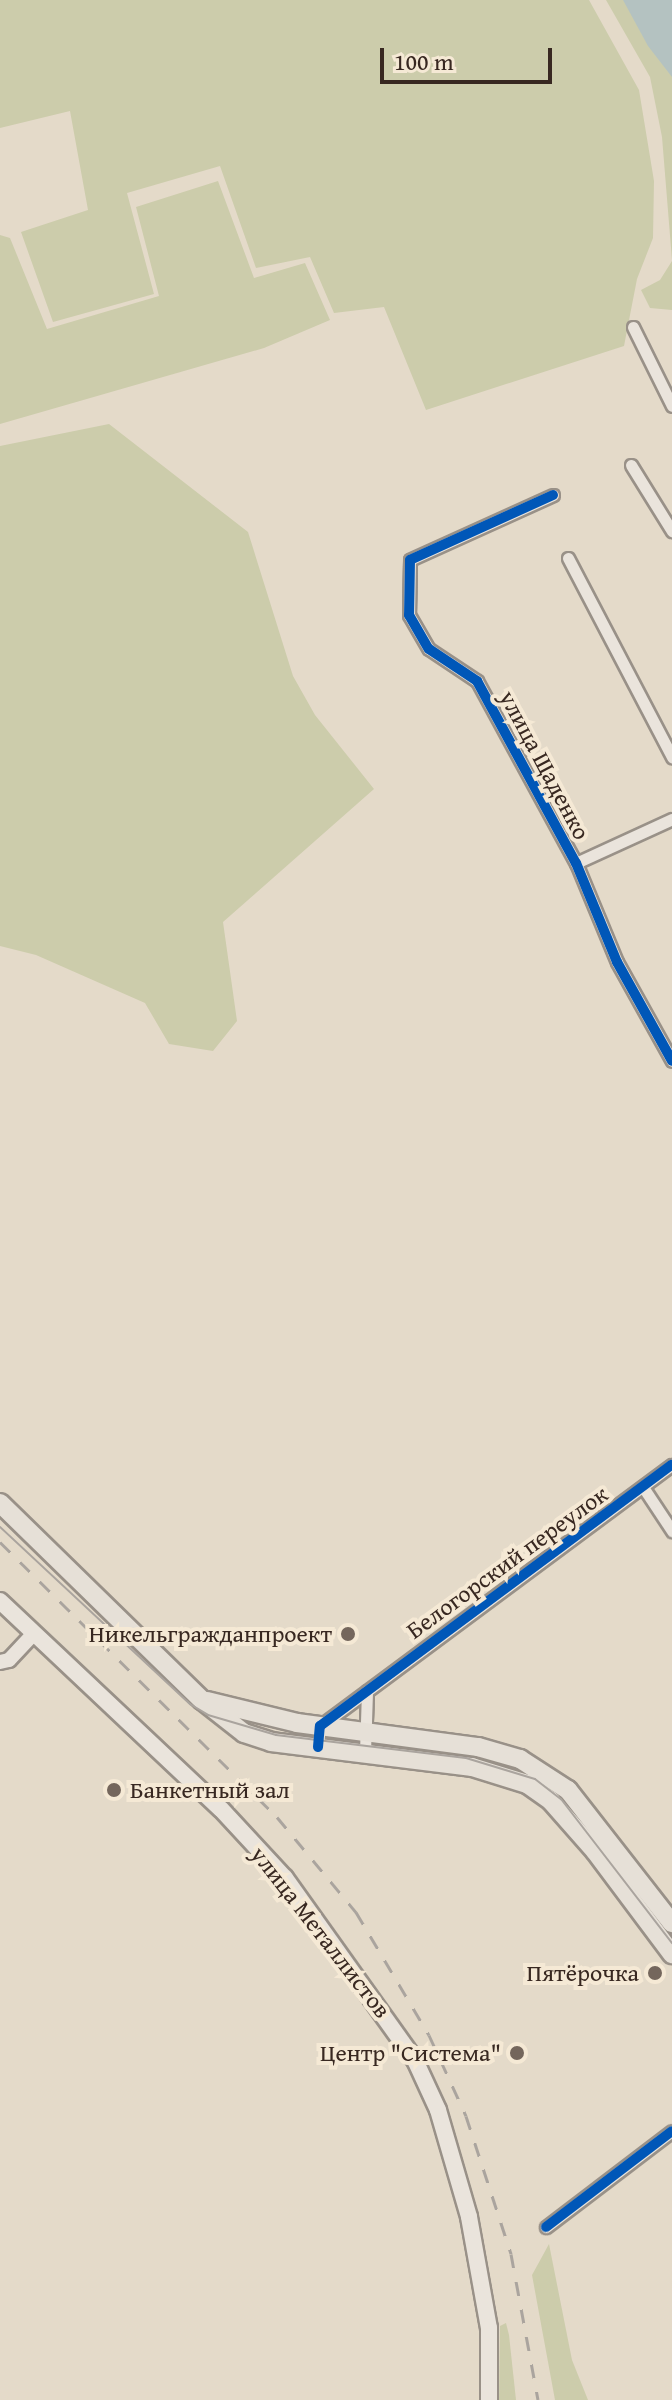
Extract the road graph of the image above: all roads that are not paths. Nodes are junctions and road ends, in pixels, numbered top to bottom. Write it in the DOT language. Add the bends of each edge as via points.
graph roads {
  1 [pos="633,327"];
  2 [pos="672,406"];
  3 [pos="631,465"];
  4 [pos="553,495"];
  5 [pos="672,531"];
  6 [pos="568,558"];
  7 [pos="672,757"];
  8 [pos="672,819"];
  9 [pos="576,863"];
  10 [pos="672,1061"];
  11 [pos="672,1465"];
  12 [pos="643,1487"];
  13 [pos="0,1503"];
  14 [pos="672,1531"];
  15 [pos="0,1601"];
  16 [pos="33,1634"];
  17 [pos="0,1662"];
  18 [pos="367,1691"];
  19 [pos="202,1700"];
  20 [pos="297,1723"];
  21 [pos="320,1726"];
  22 [pos="386,1735"];
  23 [pos="295,1745"];
  24 [pos="318,1747"];
  25 [pos="365,1752"];
  26 [pos="394,1756"];
  27 [pos="602,1845"];
  28 [pos="665,1923"];
  29 [pos="672,1954"];
  30 [pos="672,2131"];
  31 [pos="546,2227"];
  32 [pos="489,2400"];
  1 -- 2 [label="street"];
  3 -- 5 [label="street"];
  4 -- 9 [label="street, улица Щаденко" via="410,560 409,615 429,649 477,681"];
  6 -- 7 [label="street"];
  8 -- 9 [label="street"];
  9 -- 10 [label="street, улица Щаденко" via="617,962"];
  11 -- 12 [label="street, Белогорский переулок"];
  12 -- 14 [label="street"];
  12 -- 18 [label="street, Белогорский переулок"];
  13 -- 19 [label="main road"];
  15 -- 16 [label="main road, улица Металлистов"];
  16 -- 17 [label="street" via="9,1660"];
  16 -- 32 [label="main road, улица Металлистов" via="221,1809 285,1878 415,2060 438,2110 469,2217 489,2328"];
  18 -- 21 [label="street, Белогорский переулок"];
  18 -- 22 [label="street"];
  19 -- 20 [label="main road"];
  19 -- 23 [label="main road" via="244,1733"];
  20 -- 21 [label="main road"];
  20 -- 23 [label="street"];
  21 -- 22 [label="main road"];
  21 -- 24 [label="street"];
  22 -- 25 [label="street"];
  22 -- 26 [label="street"];
  22 -- 26 [label="street"];
  22 -- 27 [label="main road" via="502,1752 531,1764 568,1790"];
  23 -- 24 [label="main road"];
  24 -- 25 [label="main road"];
  25 -- 26 [label="main road"];
  26 -- 27 [label="main road" via="500,1773 527,1784"];
  27 -- 28 [label="main road"];
  28 -- 29 [label="main road"];
  30 -- 31 [label="street"];
}
